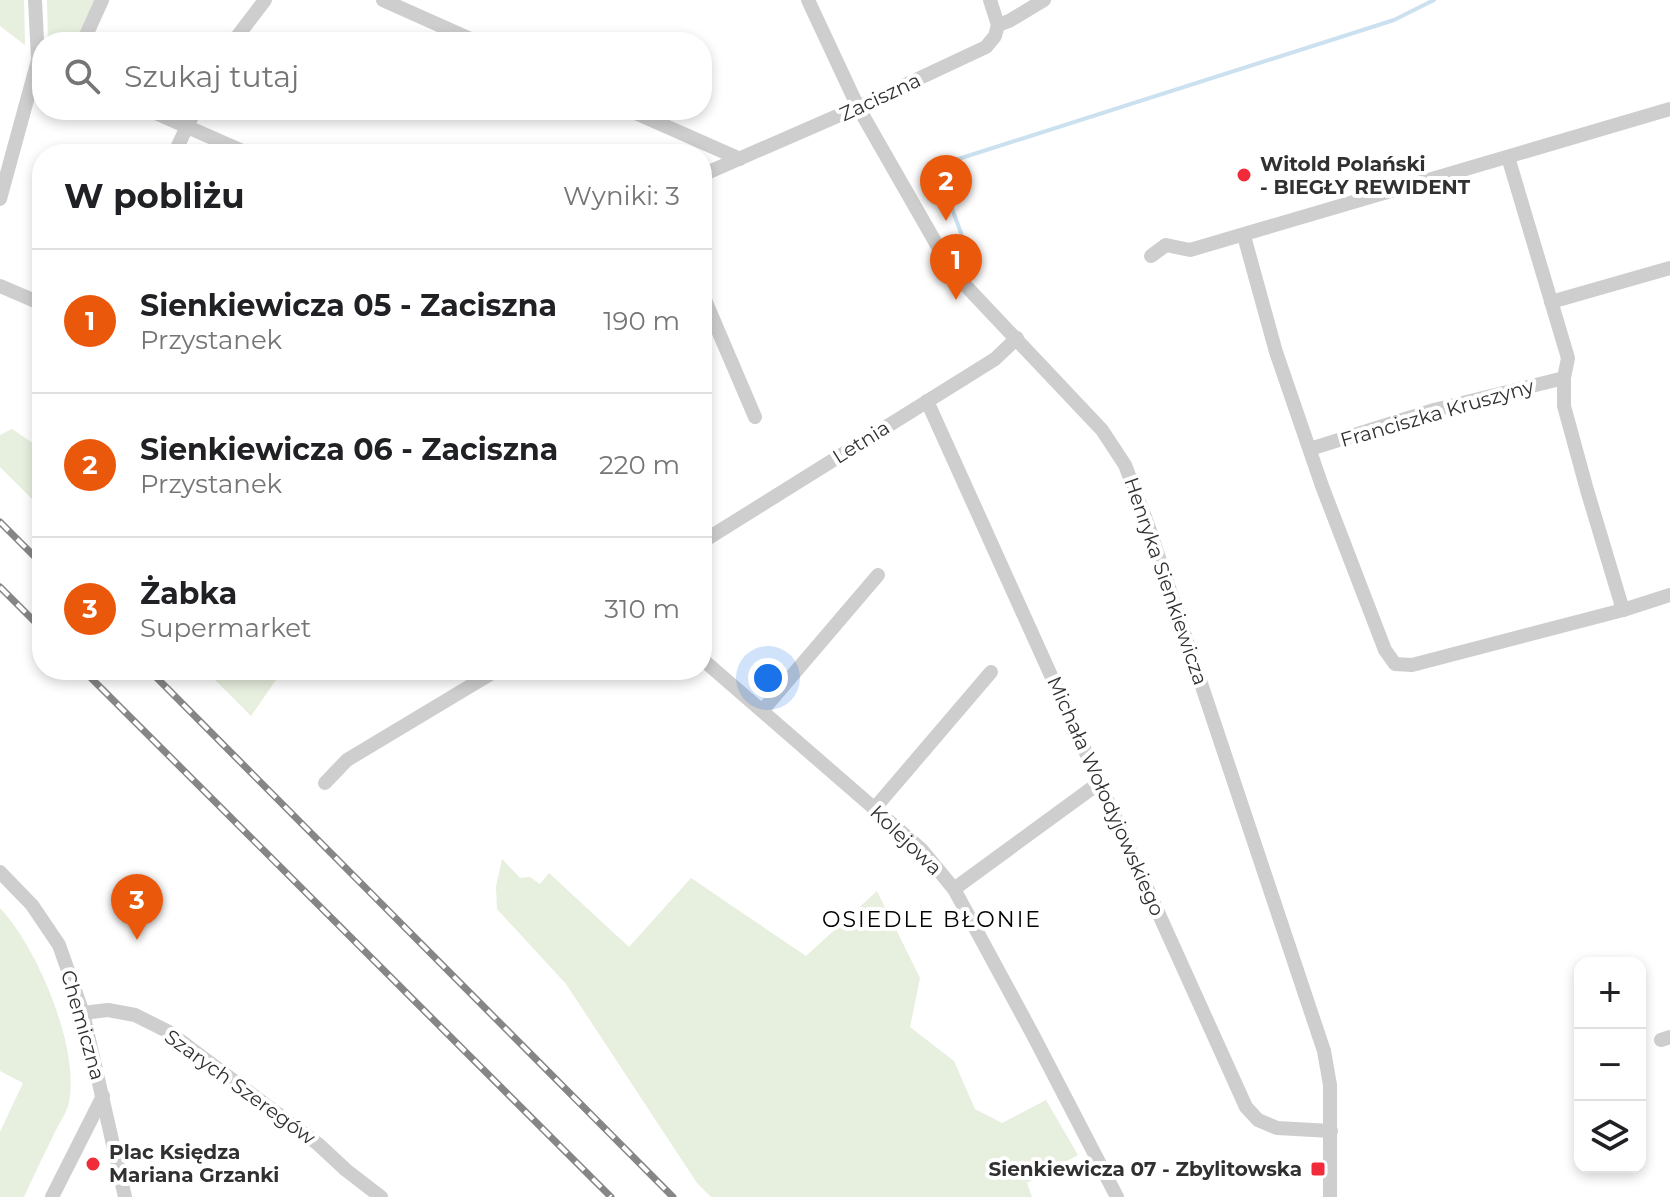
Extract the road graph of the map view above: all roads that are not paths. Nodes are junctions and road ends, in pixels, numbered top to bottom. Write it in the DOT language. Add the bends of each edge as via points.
graph roads {
  1 [pos="35,0"];
  2 [pos="102,0"];
  3 [pos="265,0"];
  4 [pos="383,0"];
  5 [pos="808,0"];
  6 [pos="990,0"];
  7 [pos="1044,0"];
  8 [pos="998,25"];
  9 [pos="38,32"];
  10 [pos="88,32"];
  11 [pos="241,32"];
  12 [pos="455,32"];
  13 [pos="32,89"];
  14 [pos="858,107"];
  15 [pos="1670,109"];
  16 [pos="173,120"];
  17 [pos="190,120"];
  18 [pos="652,120"];
  19 [pos="187,126"];
  20 [pos="179,144"];
  21 [pos="227,144"];
  22 [pos="706,144"];
  23 [pos="712,147"];
  24 [pos="1508,157"];
  25 [pos="740,159"];
  26 [pos="712,171"];
  27 [pos="0,199"];
  28 [pos="1244,236"];
  29 [pos="1151,256"];
  30 [pos="1670,268"];
  31 [pos="0,286"];
  32 [pos="32,300"];
  33 [pos="1551,302"];
  34 [pos="712,316"];
  35 [pos="1017,338"];
  36 [pos="1564,378"];
  37 [pos="927,401"];
  38 [pos="755,417"];
  39 [pos="1310,449"];
  40 [pos="712,536"];
  41 [pos="878,575"];
  42 [pos="1670,595"];
  43 [pos="1623,610"];
  44 [pos="712,668"];
  45 [pos="991,672"];
  46 [pos="480,680"];
  47 [pos="762,711"];
  48 [pos="325,783"];
  49 [pos="1099,783"];
  50 [pos="874,809"];
  51 [pos="0,872"];
  52 [pos="954,889"];
  53 [pos="83,1013"];
  54 [pos="103,1096"];
  55 [pos="1331,1131"];
  56 [pos="52,1197"];
  57 [pos="125,1197"];
  58 [pos="381,1197"];
  59 [pos="1117,1197"];
  60 [pos="1330,1197"];
  1 -- 9 [label="street"];
  2 -- 10 [label="street"];
  3 -- 11 [label="street"];
  4 -- 12 [label="street"];
  5 -- 14 [label="street, Henryka Sienkiewicza"];
  6 -- 8 [label="street"];
  7 -- 8 [label="street, Zaciszna"];
  8 -- 14 [label="street, Zaciszna" via="986,47"];
  13 -- 27 [label="street"];
  14 -- 25 [label="street, Zaciszna"];
  14 -- 35 [label="street, Henryka Sienkiewicza" via="941,252"];
  15 -- 24 [label="street"];
  16 -- 19 [label="street"];
  17 -- 19 [label="street"];
  18 -- 22 [label="street"];
  19 -- 20 [label="street"];
  19 -- 21 [label="street"];
  23 -- 25 [label="street"];
  24 -- 28 [label="street"];
  24 -- 33 [label="street"];
  25 -- 26 [label="street, Zaciszna"];
  28 -- 29 [label="street" via="1190,250 1166,245"];
  28 -- 39 [label="street"];
  30 -- 33 [label="street"];
  31 -- 32 [label="street"];
  33 -- 36 [label="street" via="1568,358"];
  34 -- 38 [label="street"];
  35 -- 37 [label="street, Letnia" via="995,359"];
  35 -- 55 [label="street, Henryka Sienkiewicza" via="1102,430 1134,487 1324,1051"];
  36 -- 39 [label="street, Franciszka Kruszyny" via="1434,410"];
  36 -- 43 [label="street" via="1564,406"];
  37 -- 40 [label="street, Letnia"];
  37 -- 49 [label="street, Michała Wołodyjowskiego"];
  39 -- 43 [label="street" via="1385,650 1395,664 1412,665"];
  41 -- 47 [label="street"];
  42 -- 43 [label="street"];
  44 -- 47 [label="street, Kolejowa"];
  45 -- 50 [label="street"];
  46 -- 48 [label="street" via="347,760"];
  47 -- 50 [label="street, Kolejowa"];
  49 -- 52 [label="street"];
  49 -- 55 [label="street, Michała Wołodyjowskiego" via="1246,1107 1258,1120 1277,1128"];
  50 -- 52 [label="street, Kolejowa" via="921,849"];
  51 -- 53 [label="street, Chemiczna" via="32,905 59,945"];
  52 -- 59 [label="street, Kolejowa"];
  53 -- 54 [label="street, Chemiczna"];
  53 -- 58 [label="street, Szarych Szeregów" via="135,1015 169,1032"];
  54 -- 56 [label="street"];
  54 -- 57 [label="street, Chemiczna"];
  55 -- 60 [label="street, Henryka Sienkiewicza"];
}
